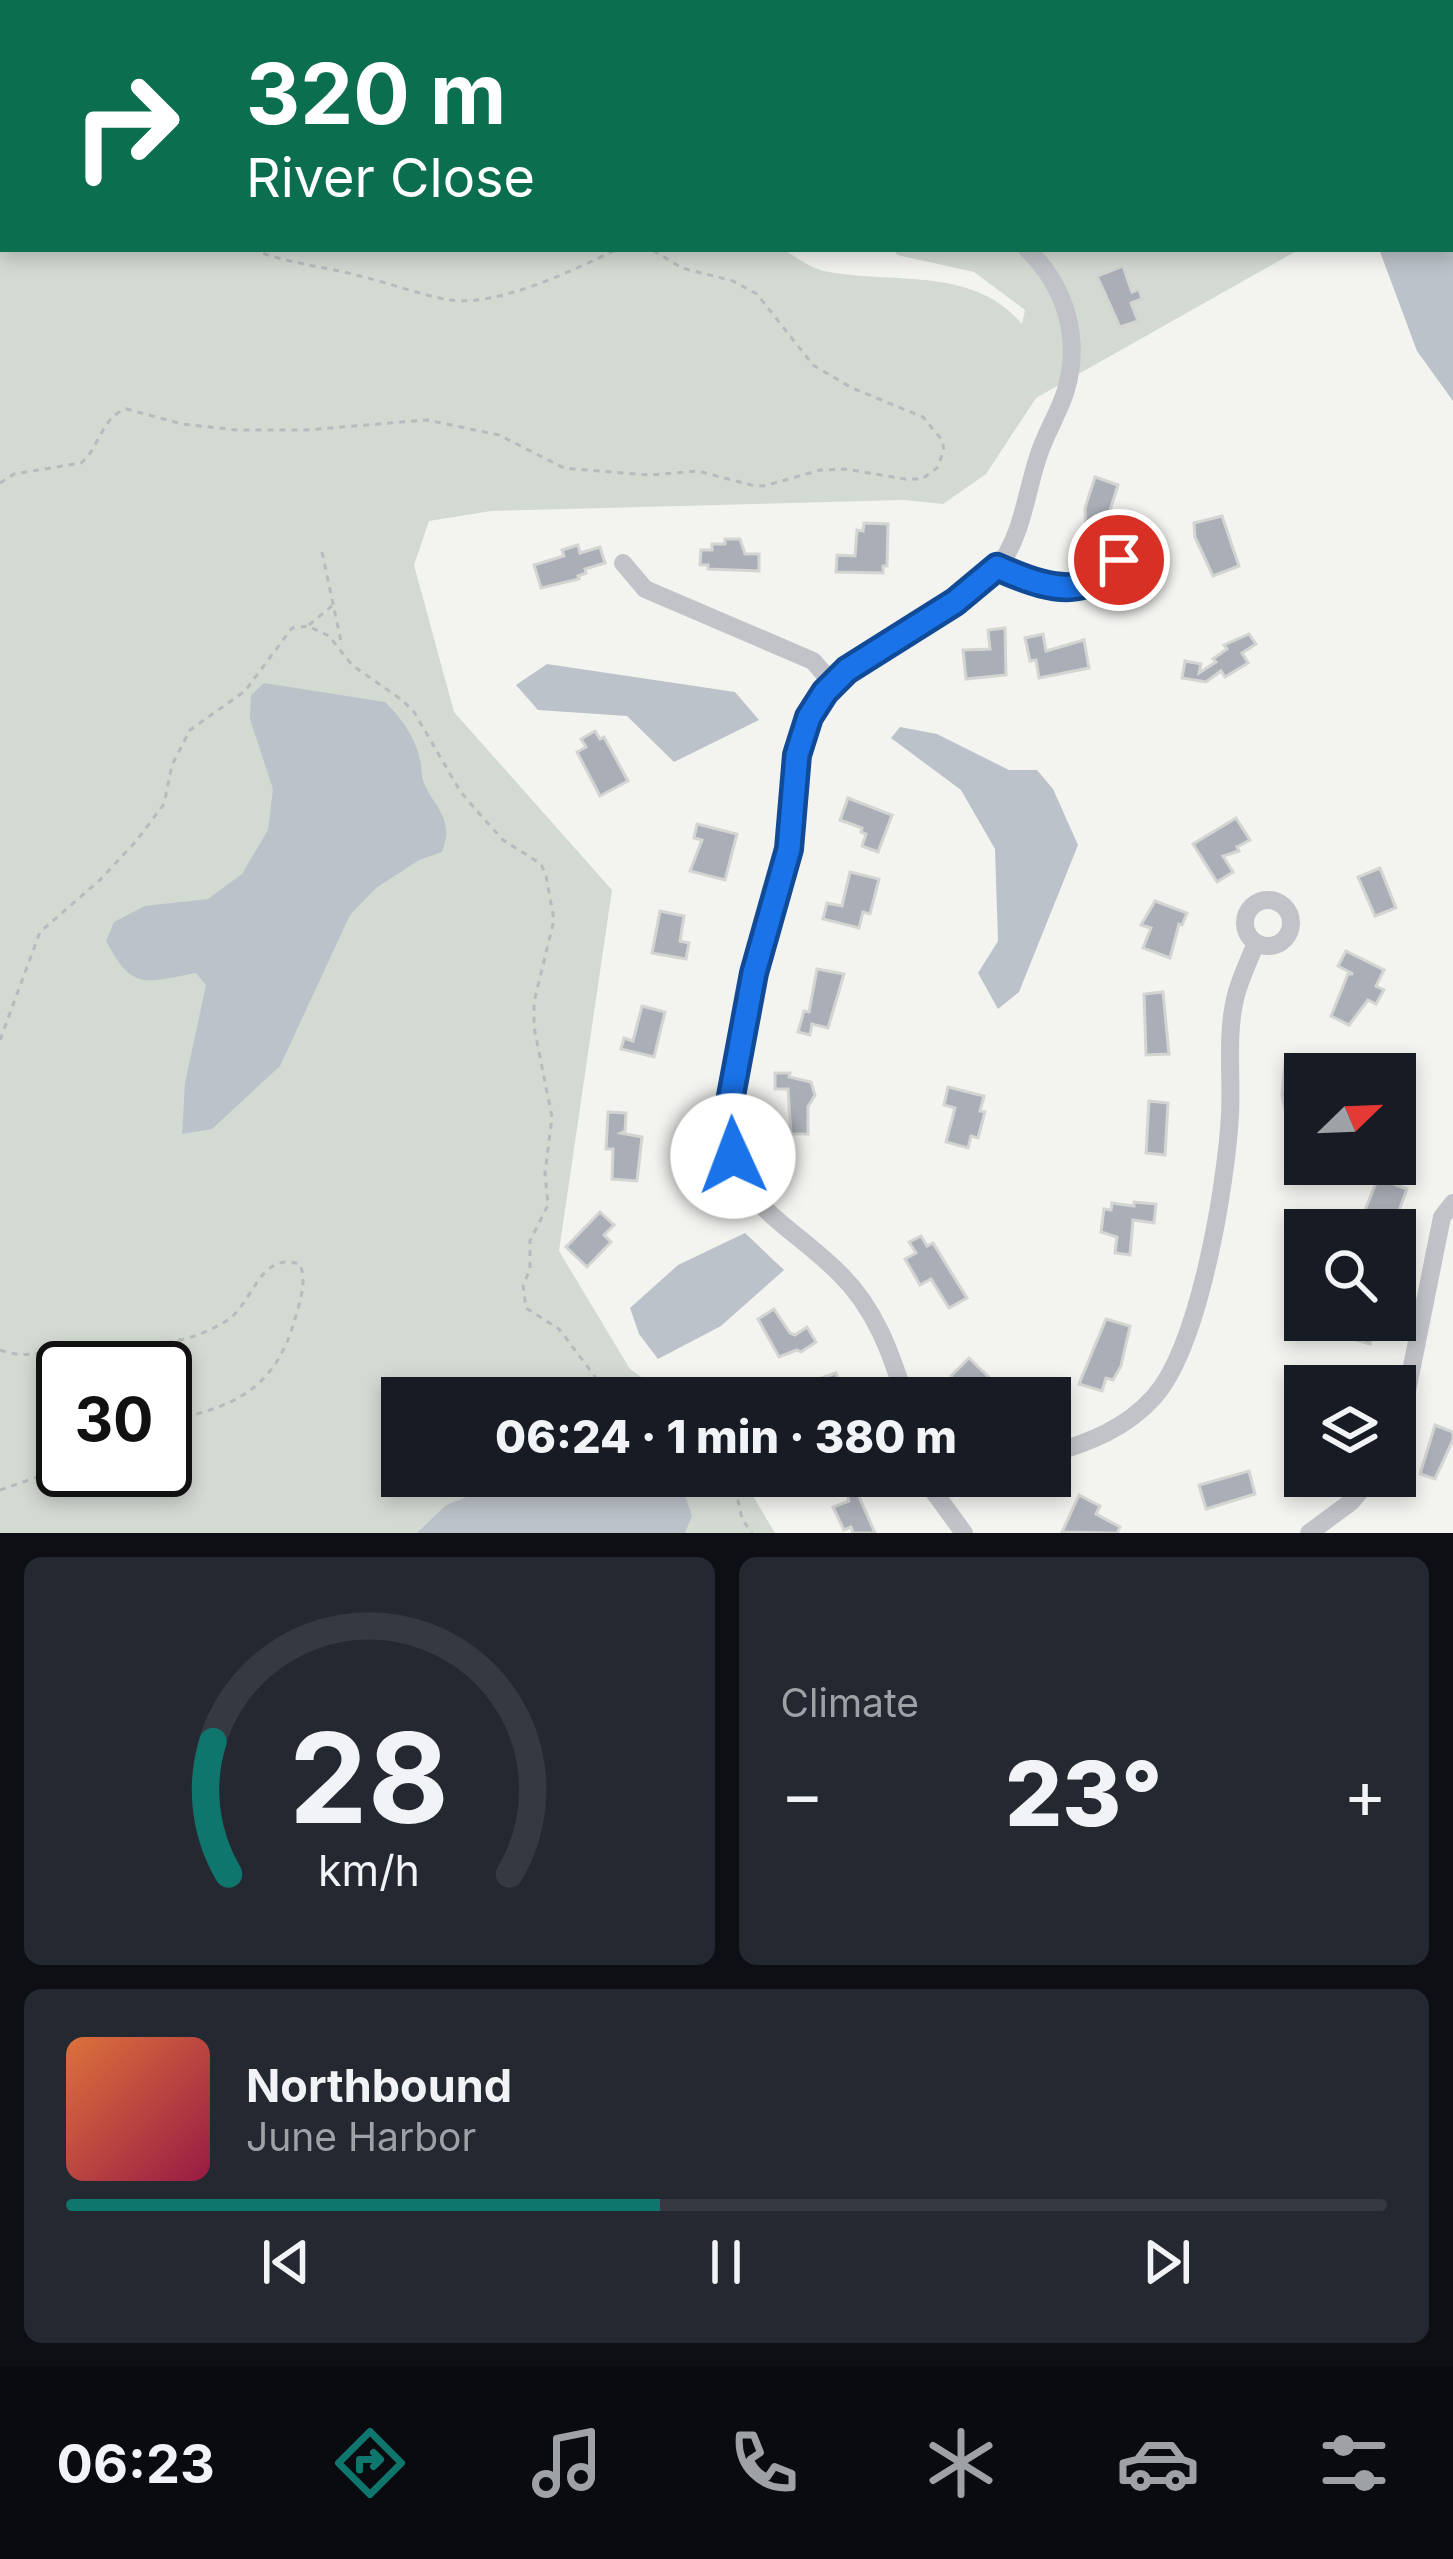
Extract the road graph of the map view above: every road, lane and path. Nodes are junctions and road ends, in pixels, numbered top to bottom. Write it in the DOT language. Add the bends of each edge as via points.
graph roads {
  1 [pos="262,252"];
  2 [pos="610,252"];
  3 [pos="656,252"];
  4 [pos="1031,252"];
  5 [pos="0,483"];
  6 [pos="322,552"];
  7 [pos="623,563"];
  8 [pos="997,567"];
  9 [pos="1088,584"];
  10 [pos="333,605"];
  11 [pos="308,626"];
  12 [pos="344,654"];
  13 [pos="832,684"];
  14 [pos="1256,943"];
  15 [pos="0,1040"];
  16 [pos="1453,1203"];
  17 [pos="164,1341"];
  18 [pos="0,1350"];
  19 [pos="36,1355"];
  20 [pos="1412,1365"];
  21 [pos="594,1377"];
  22 [pos="897,1377"];
  23 [pos="192,1416"];
  24 [pos="1071,1448"];
  25 [pos="36,1477"];
  26 [pos="0,1490"];
  27 [pos="737,1497"];
  28 [pos="940,1497"];
  29 [pos="1355,1497"];
  30 [pos="752,1533"];
  31 [pos="964,1533"];
  32 [pos="1309,1533"];
  1 -- 2 [label="path" via="453,301 524,287"];
  3 -- 5 [label="path" via="757,293 813,364 923,417 942,440 937,469 905,479 820,470 764,486 698,471 577,470 499,435 427,421 237,430 127,409 111,417 81,463"];
  4 -- 8 [label="street" via="1064,301 1072,362"];
  6 -- 10 [label="path"];
  7 -- 13 [label="street" via="645,589 813,661"];
  8 -- 9 [label="street" via="1041,583"];
  8 -- 13 [label="street"];
  10 -- 11 [label="path"];
  10 -- 12 [label="path"];
  11 -- 12 [label="path"];
  11 -- 15 [label="path" via="292,628 245,691 190,730 164,804 101,879 40,932"];
  12 -- 21 [label="path" via="414,712 468,801 546,876 554,920 534,1027 551,1117 548,1204 530,1240 523,1286 526,1308 559,1329"];
  13 -- 22 [label="street" via="809,717 797,755 789,849 754,973 728,1134 741,1181 860,1297"];
  14 -- 24 [label="street" via="1232,1017 1221,1187 1180,1354 1124,1424"];
  16 -- 20 [label="street" via="1442,1217"];
  17 -- 23 [label="path" via="240,1312 271,1266 300,1264 292,1330 270,1376 215,1411"];
  18 -- 19 [label="path"];
  25 -- 26 [label="path"];
  27 -- 30 [label="path"];
  28 -- 31 [label="street"];
  29 -- 32 [label="street"];
}
